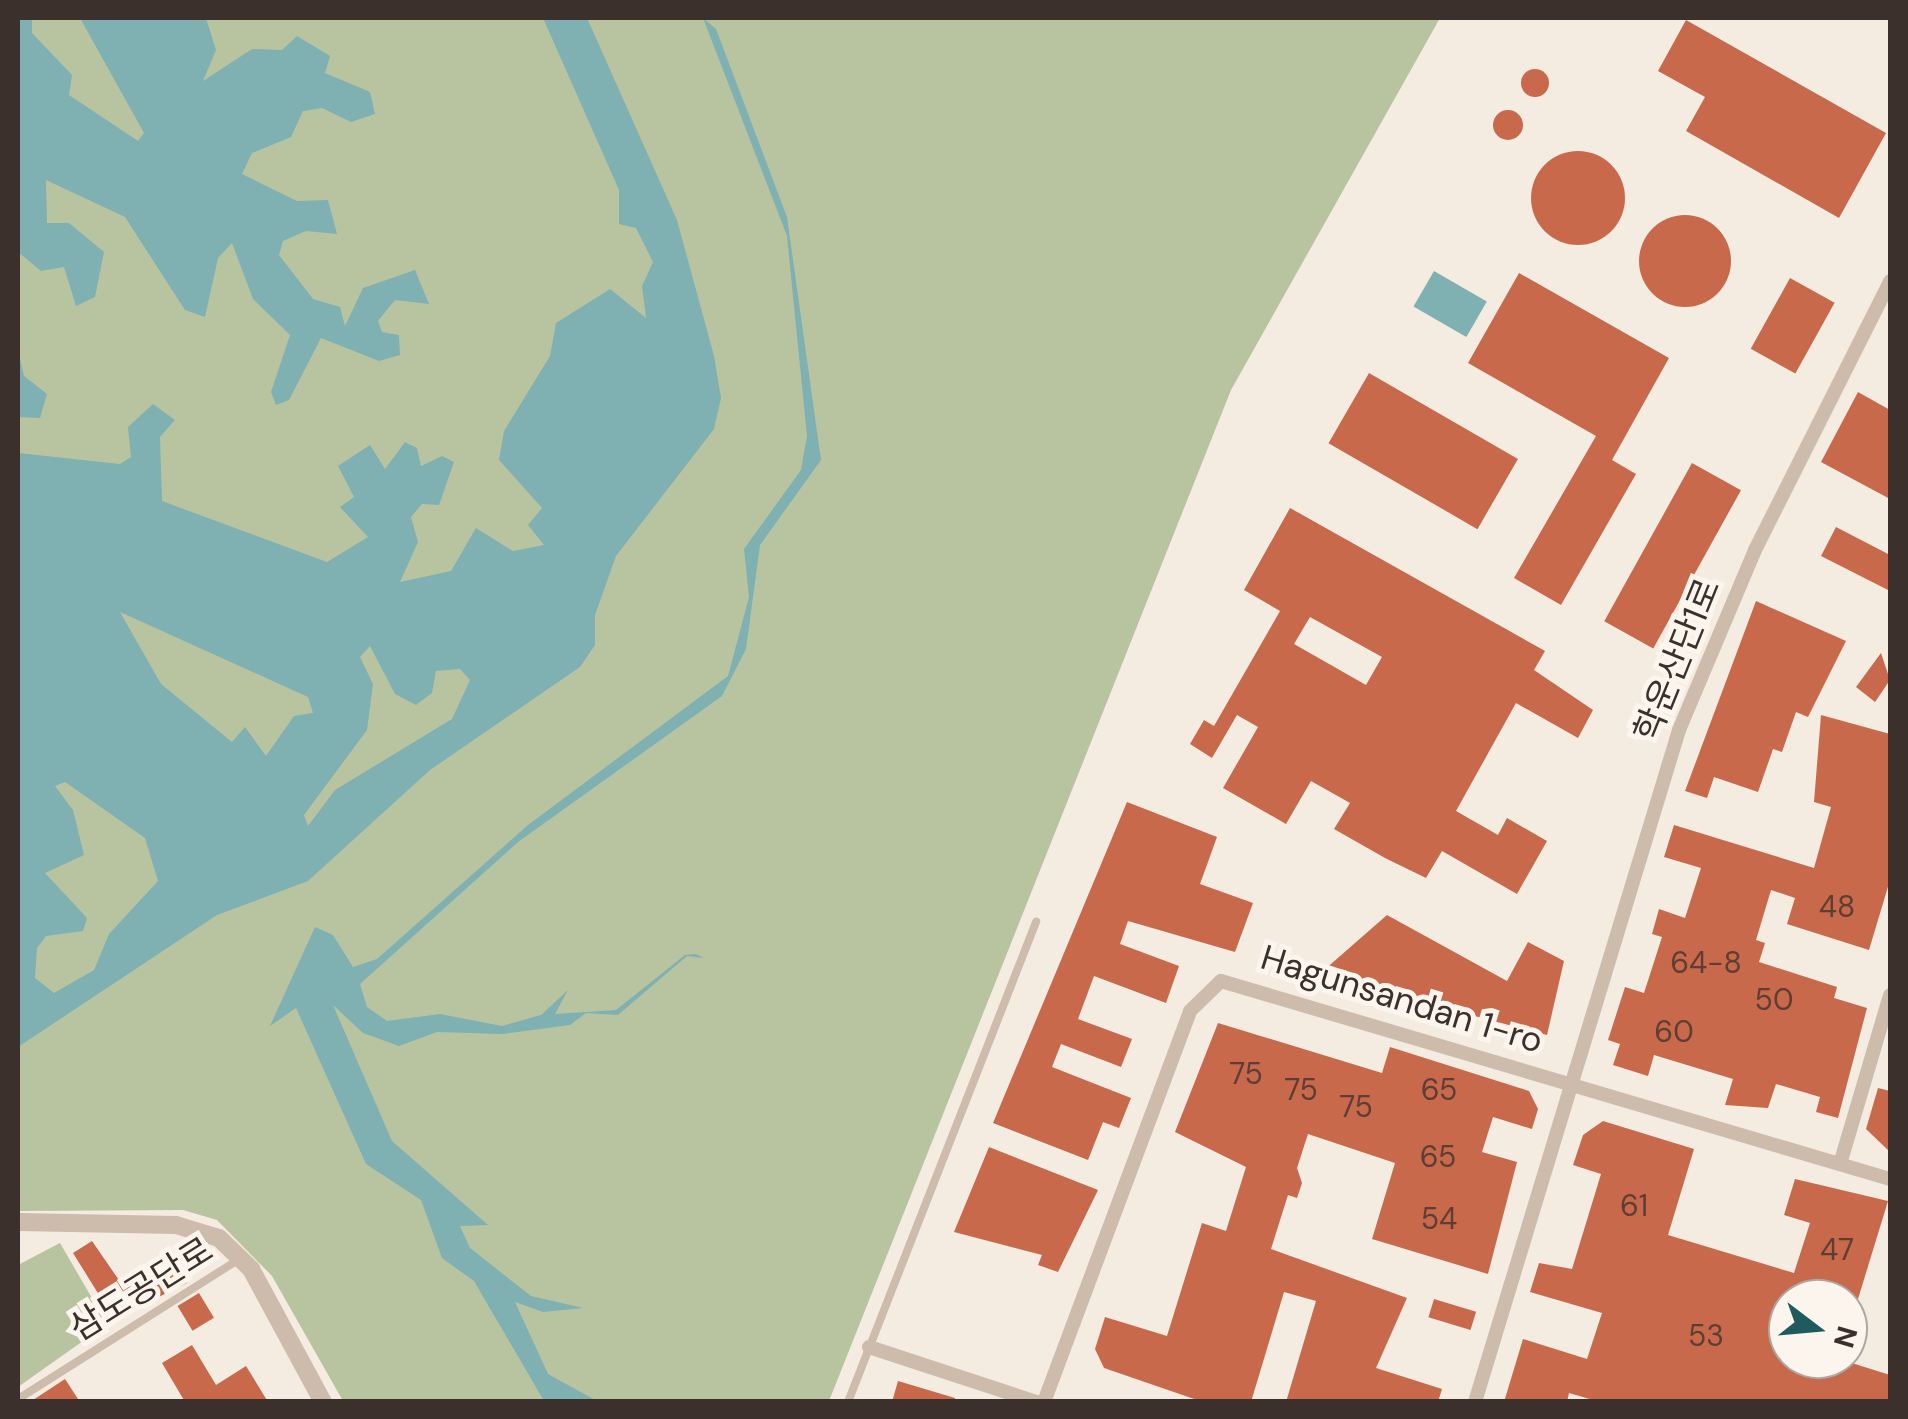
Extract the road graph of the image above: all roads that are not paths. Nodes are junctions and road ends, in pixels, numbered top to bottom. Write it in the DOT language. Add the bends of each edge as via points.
graph roads {
  1 [pos="1890,280"];
  2 [pos="1036,922"];
  3 [pos="1890,995"];
  4 [pos="1570,1082"];
  5 [pos="1840,1164"];
  6 [pos="1890,1180"];
  7 [pos="18,1222"];
  8 [pos="242,1258"];
  9 [pos="869,1347"];
  10 [pos="18,1399"];
  11 [pos="323,1402"];
  12 [pos="848,1402"];
  13 [pos="1040,1402"];
  14 [pos="1475,1402"];
  1 -- 4 [label="street, 학운산단1로" via="1703,668"];
  2 -- 9 [label="lane"];
  3 -- 5 [label="street"];
  4 -- 5 [label="street, Hagunsandan 1-ro"];
  4 -- 13 [label="street, Hagunsandan 1-ro" via="1246,982 1207,989 1190,1011"];
  4 -- 14 [label="street, 학운산단1로"];
  5 -- 6 [label="street, Hagunsandan 1-ro"];
  7 -- 8 [label="street" via="176,1224 219,1238"];
  8 -- 10 [label="lane, 삼도공단로"];
  8 -- 11 [label="street"];
  9 -- 12 [label="lane"];
  9 -- 13 [label="street"];
}
